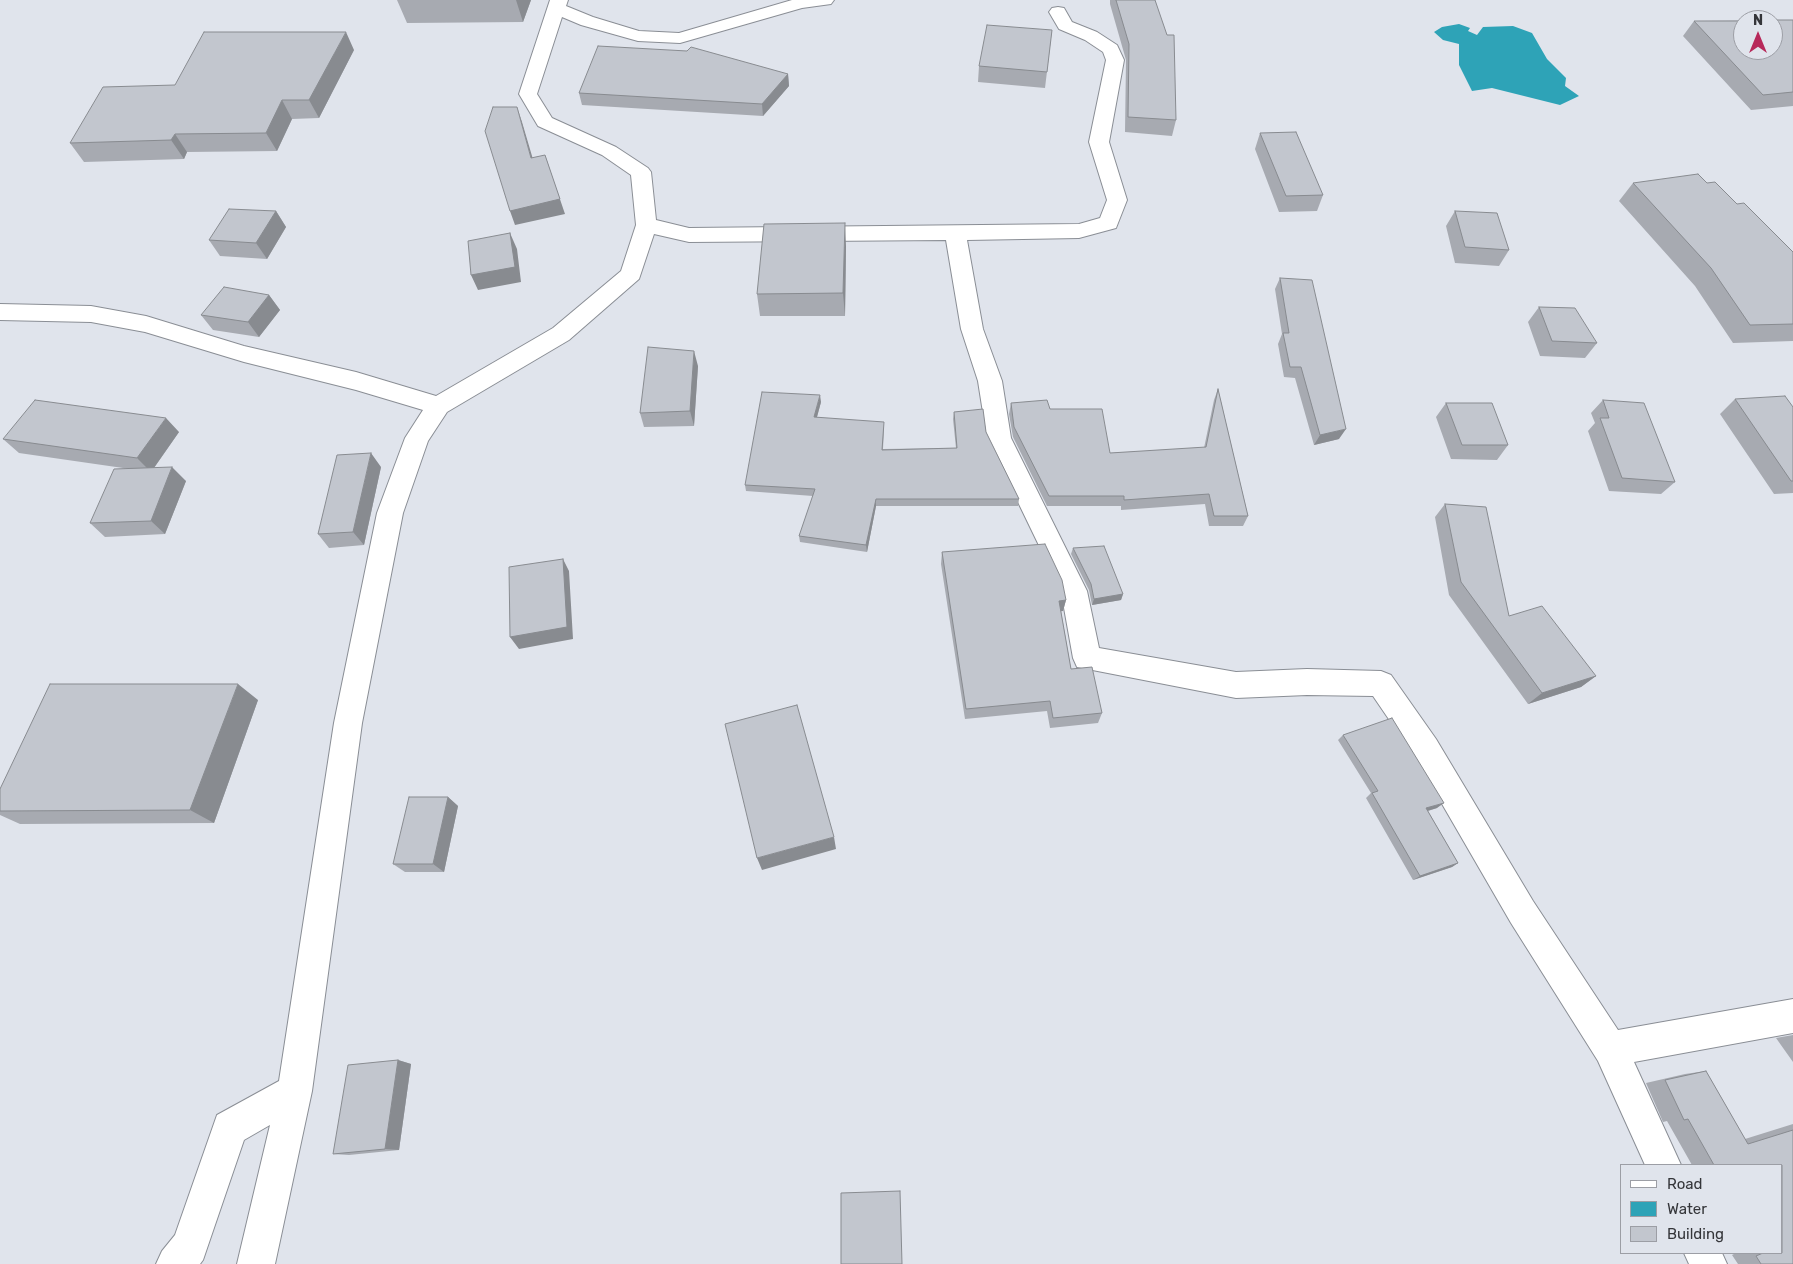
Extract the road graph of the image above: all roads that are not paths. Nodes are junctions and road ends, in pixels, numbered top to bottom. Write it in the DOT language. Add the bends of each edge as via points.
graph roads {
  1 [pos="825,0"];
  2 [pos="557,4"];
  3 [pos="1058,12"];
  4 [pos="646,225"];
  5 [pos="955,233"];
  6 [pos="0,312"];
  7 [pos="440,406"];
  8 [pos="1793,1016"];
  9 [pos="1610,1048"];
  10 [pos="295,1091"];
  11 [pos="1663,1164"];
  12 [pos="175,1264"];
  13 [pos="256,1264"];
  1 -- 2 [label="street" via="800,3 680,38 638,36 587,21"];
  2 -- 4 [label="street" via="528,94 545,122 609,151 641,172"];
  3 -- 5 [label="street" via="1066,25 1111,49 1115,60 1099,142 1117,200 1109,223 1079,231"];
  4 -- 5 [label="street" via="689,235"];
  4 -- 7 [label="street" via="631,274 560,334"];
  5 -- 9 [label="street" via="972,329 990,382 999,438 1074,591 1087,658 1236,685 1307,682 1381,684 1426,749 1522,912"];
  6 -- 7 [label="street" via="91,314 146,324 244,354 356,381"];
  7 -- 10 [label="street" via="417,438 390,513 348,723"];
  8 -- 9 [label="street"];
  9 -- 11 [label="street"];
  10 -- 12 [label="street" via="230,1128 190,1247"];
  10 -- 13 [label="street"];
}
